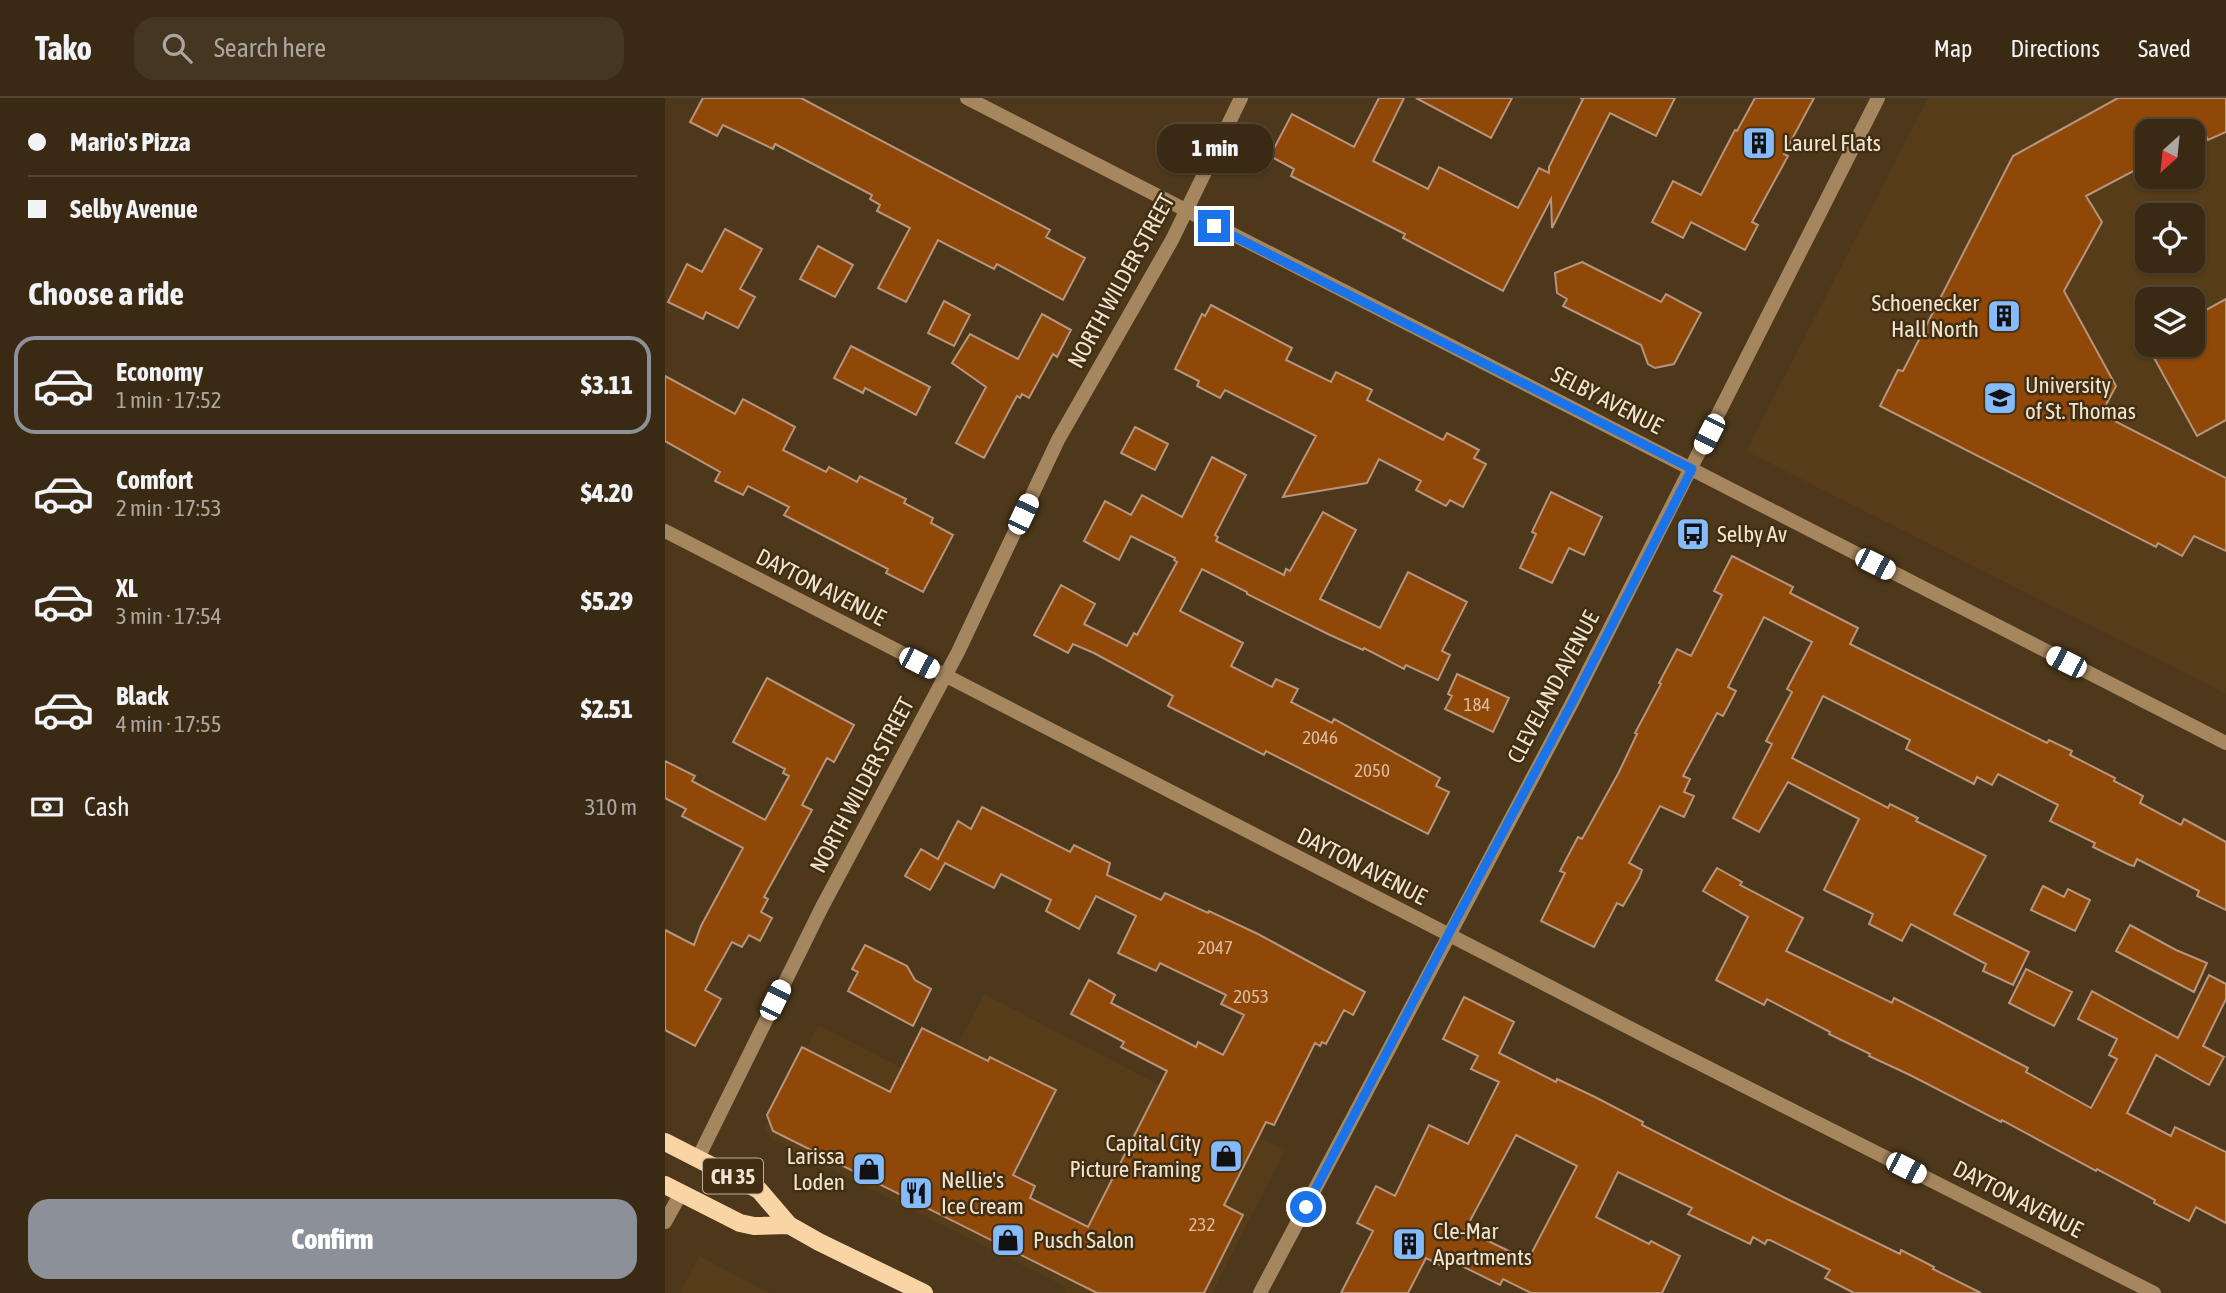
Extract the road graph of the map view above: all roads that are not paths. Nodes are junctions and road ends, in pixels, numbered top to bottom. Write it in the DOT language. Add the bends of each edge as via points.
graph roads {
  1 [pos="967,98"];
  2 [pos="1241,98"];
  3 [pos="1878,98"];
  4 [pos="1187,211"];
  5 [pos="1692,469"];
  6 [pos="665,531"];
  7 [pos="945,676"];
  8 [pos="2226,743"];
  9 [pos="1448,935"];
  10 [pos="665,1142"];
  11 [pos="698,1158"];
  12 [pos="673,1189"];
  13 [pos="665,1222"];
  14 [pos="789,1225"];
  15 [pos="924,1293"];
  16 [pos="1260,1293"];
  17 [pos="2154,1293"];
  1 -- 4 [label="street, SELBY AVENUE"];
  2 -- 4 [label="street, NORTH WILDER STREET"];
  3 -- 5 [label="street, CLEVELAND AVENUE"];
  4 -- 5 [label="street, SELBY AVENUE"];
  4 -- 7 [label="street, NORTH WILDER STREET" via="1058,440"];
  5 -- 8 [label="street, SELBY AVENUE"];
  5 -- 9 [label="street, CLEVELAND AVENUE"];
  6 -- 7 [label="street, DAYTON AVENUE"];
  7 -- 9 [label="street, DAYTON AVENUE"];
  7 -- 11 [label="street, NORTH WILDER STREET" via="822,907"];
  9 -- 16 [label="street, CLEVELAND AVENUE"];
  9 -- 17 [label="street, DAYTON AVENUE"];
  10 -- 11 [label="main road, CH 35"];
  11 -- 14 [label="main road, CH 35" via="759,1190"];
  12 -- 13 [label="street"];
  12 -- 14 [label="main road, CH 35" via="740,1223"];
  14 -- 15 [label="main road, CH 35"];
}
